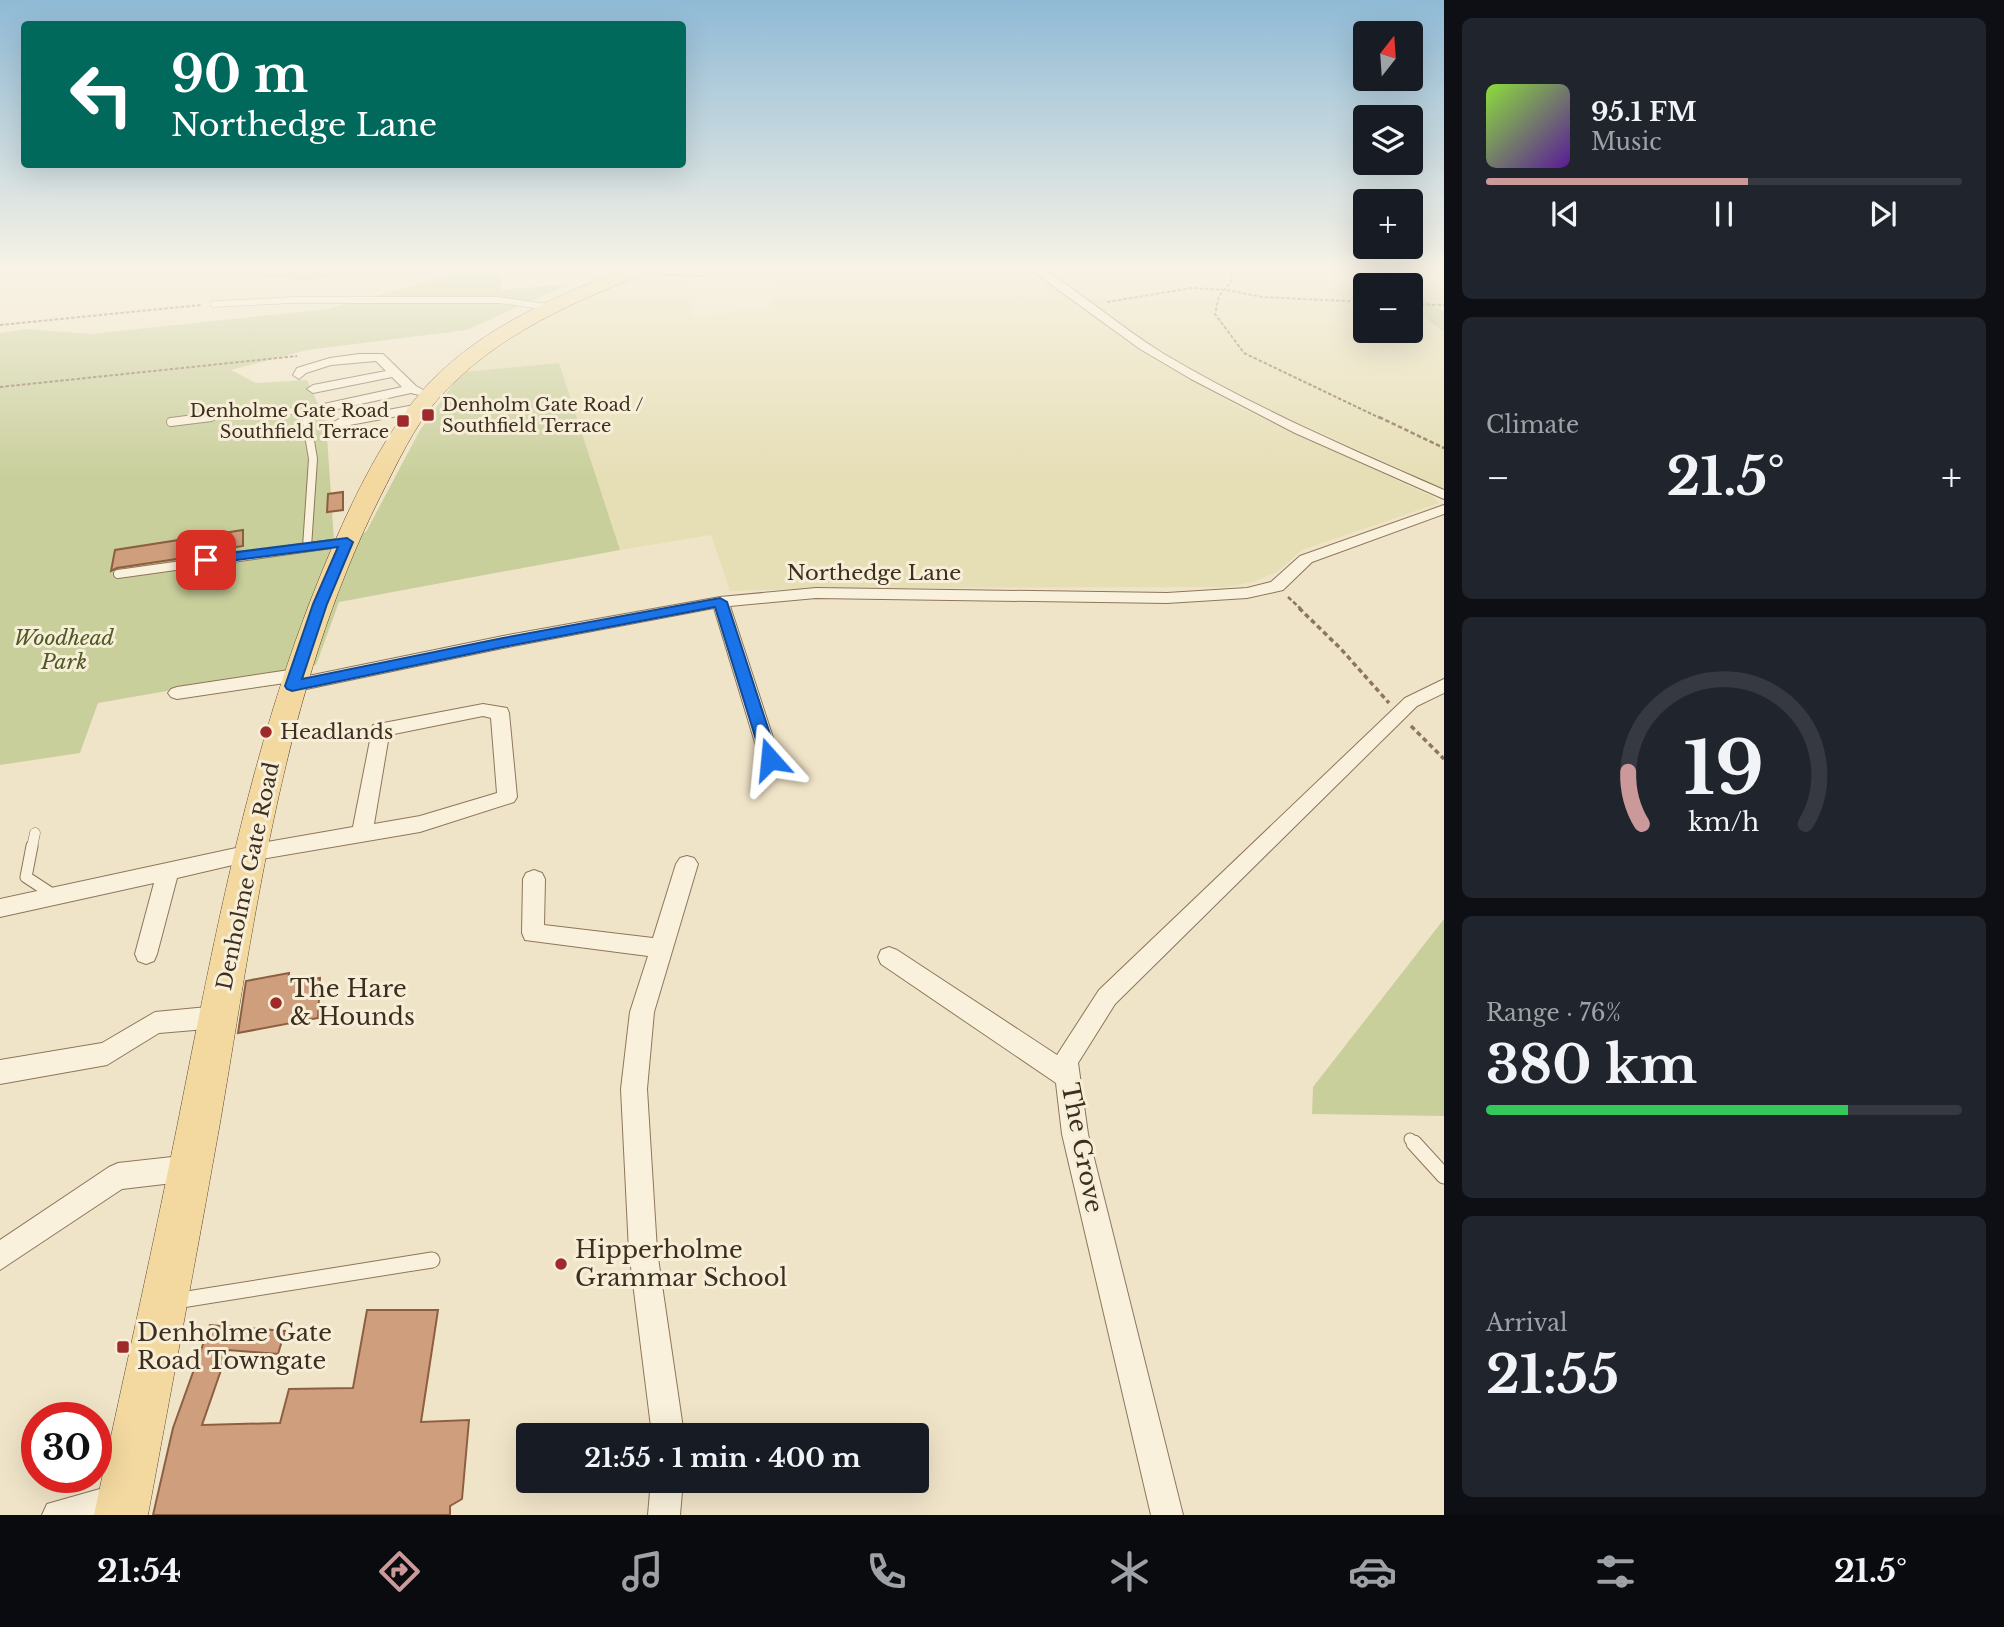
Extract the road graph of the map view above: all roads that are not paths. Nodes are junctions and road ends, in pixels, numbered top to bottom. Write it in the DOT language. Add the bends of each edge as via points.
graph roads {
  1 [pos="496,336"];
  2 [pos="1130,336"];
  3 [pos="395,373"];
  4 [pos="299,375"];
  5 [pos="313,389"];
  6 [pos="420,397"];
  7 [pos="324,408"];
  8 [pos="171,422"];
  9 [pos="339,423"];
  10 [pos="1444,495"];
  11 [pos="1444,509"];
  12 [pos="347,542"];
  13 [pos="307,547"];
  14 [pos="118,574"];
  15 [pos="720,602"];
  16 [pos="294,680"];
  17 [pos="1444,685"];
  18 [pos="177,693"];
  19 [pos="770,759"];
  20 [pos="35,833"];
  21 [pos="362,834"];
  22 [pos="250,853"];
  23 [pos="687,864"];
  24 [pos="168,871"];
  25 [pos="534,879"];
  26 [pos="56,896"];
  27 [pos="0,908"];
  28 [pos="660,948"];
  29 [pos="146,954"];
  30 [pos="889,957"];
  31 [pos="218,1017"];
  32 [pos="0,1072"];
  33 [pos="1068,1077"];
  34 [pos="1409,1139"];
  35 [pos="190,1168"];
  36 [pos="1444,1175"];
  37 [pos="0,1256"];
  38 [pos="432,1260"];
  39 [pos="164,1302"];
  40 [pos="666,1423"];
  41 [pos="666,1493"];
  42 [pos="123,1506"];
  43 [pos="58,1515"];
  44 [pos="664,1515"];
  45 [pos="1167,1515"];
  1 -- 6 [label="main road, Denholme Gate Road"];
  2 -- 10 [label="street" via="1205,382"];
  3 -- 4 [label="street" via="379,357 360,356 325,362"];
  3 -- 5 [label="street"];
  3 -- 6 [label="street"];
  6 -- 7 [label="street"];
  6 -- 9 [label="street"];
  6 -- 12 [label="main road, Denholme Gate Road" via="373,482"];
  8 -- 13 [label="lane" via="273,409 304,412 311,425 313,509"];
  11 -- 15 [label="street, Northedge Lane" via="1306,559 1278,586 1247,593 1167,598 817,593"];
  12 -- 13 [label="lane"];
  12 -- 16 [label="main road, Denholme Gate Road"];
  13 -- 14 [label="lane"];
  15 -- 16 [label="street, Northedge Lane"];
  15 -- 19 [label="street"];
  16 -- 18 [label="street, Northedge Lane"];
  16 -- 22 [label="main road, Denholme Gate Road"];
  17 -- 33 [label="street, The Grove" via="1404,708 1107,997 1066,1062"];
  20 -- 26 [label="lane" via="26,877"];
  21 -- 21 [label="street" via="421,824 507,797 500,713 483,709 380,730"];
  21 -- 22 [label="street"];
  22 -- 24 [label="street"];
  22 -- 31 [label="main road, Denholme Gate Road"];
  23 -- 28 [label="street"];
  24 -- 26 [label="street"];
  24 -- 29 [label="street"];
  25 -- 28 [label="street" via="533,933"];
  26 -- 27 [label="street"];
  28 -- 40 [label="street" via="642,1012 634,1089 643,1251"];
  30 -- 33 [label="street"];
  31 -- 32 [label="street" via="156,1023 107,1054"];
  31 -- 35 [label="main road, Denholme Gate Road"];
  33 -- 45 [label="street, The Grove" via="1075,1134"];
  34 -- 36 [label="lane"];
  35 -- 37 [label="street" via="118,1176"];
  35 -- 39 [label="main road, Denholme Gate Road"];
  38 -- 39 [label="lane"];
  39 -- 42 [label="main road, Denholme Gate Road"];
  41 -- 44 [label="street"];
  42 -- 43 [label="street"];
}
